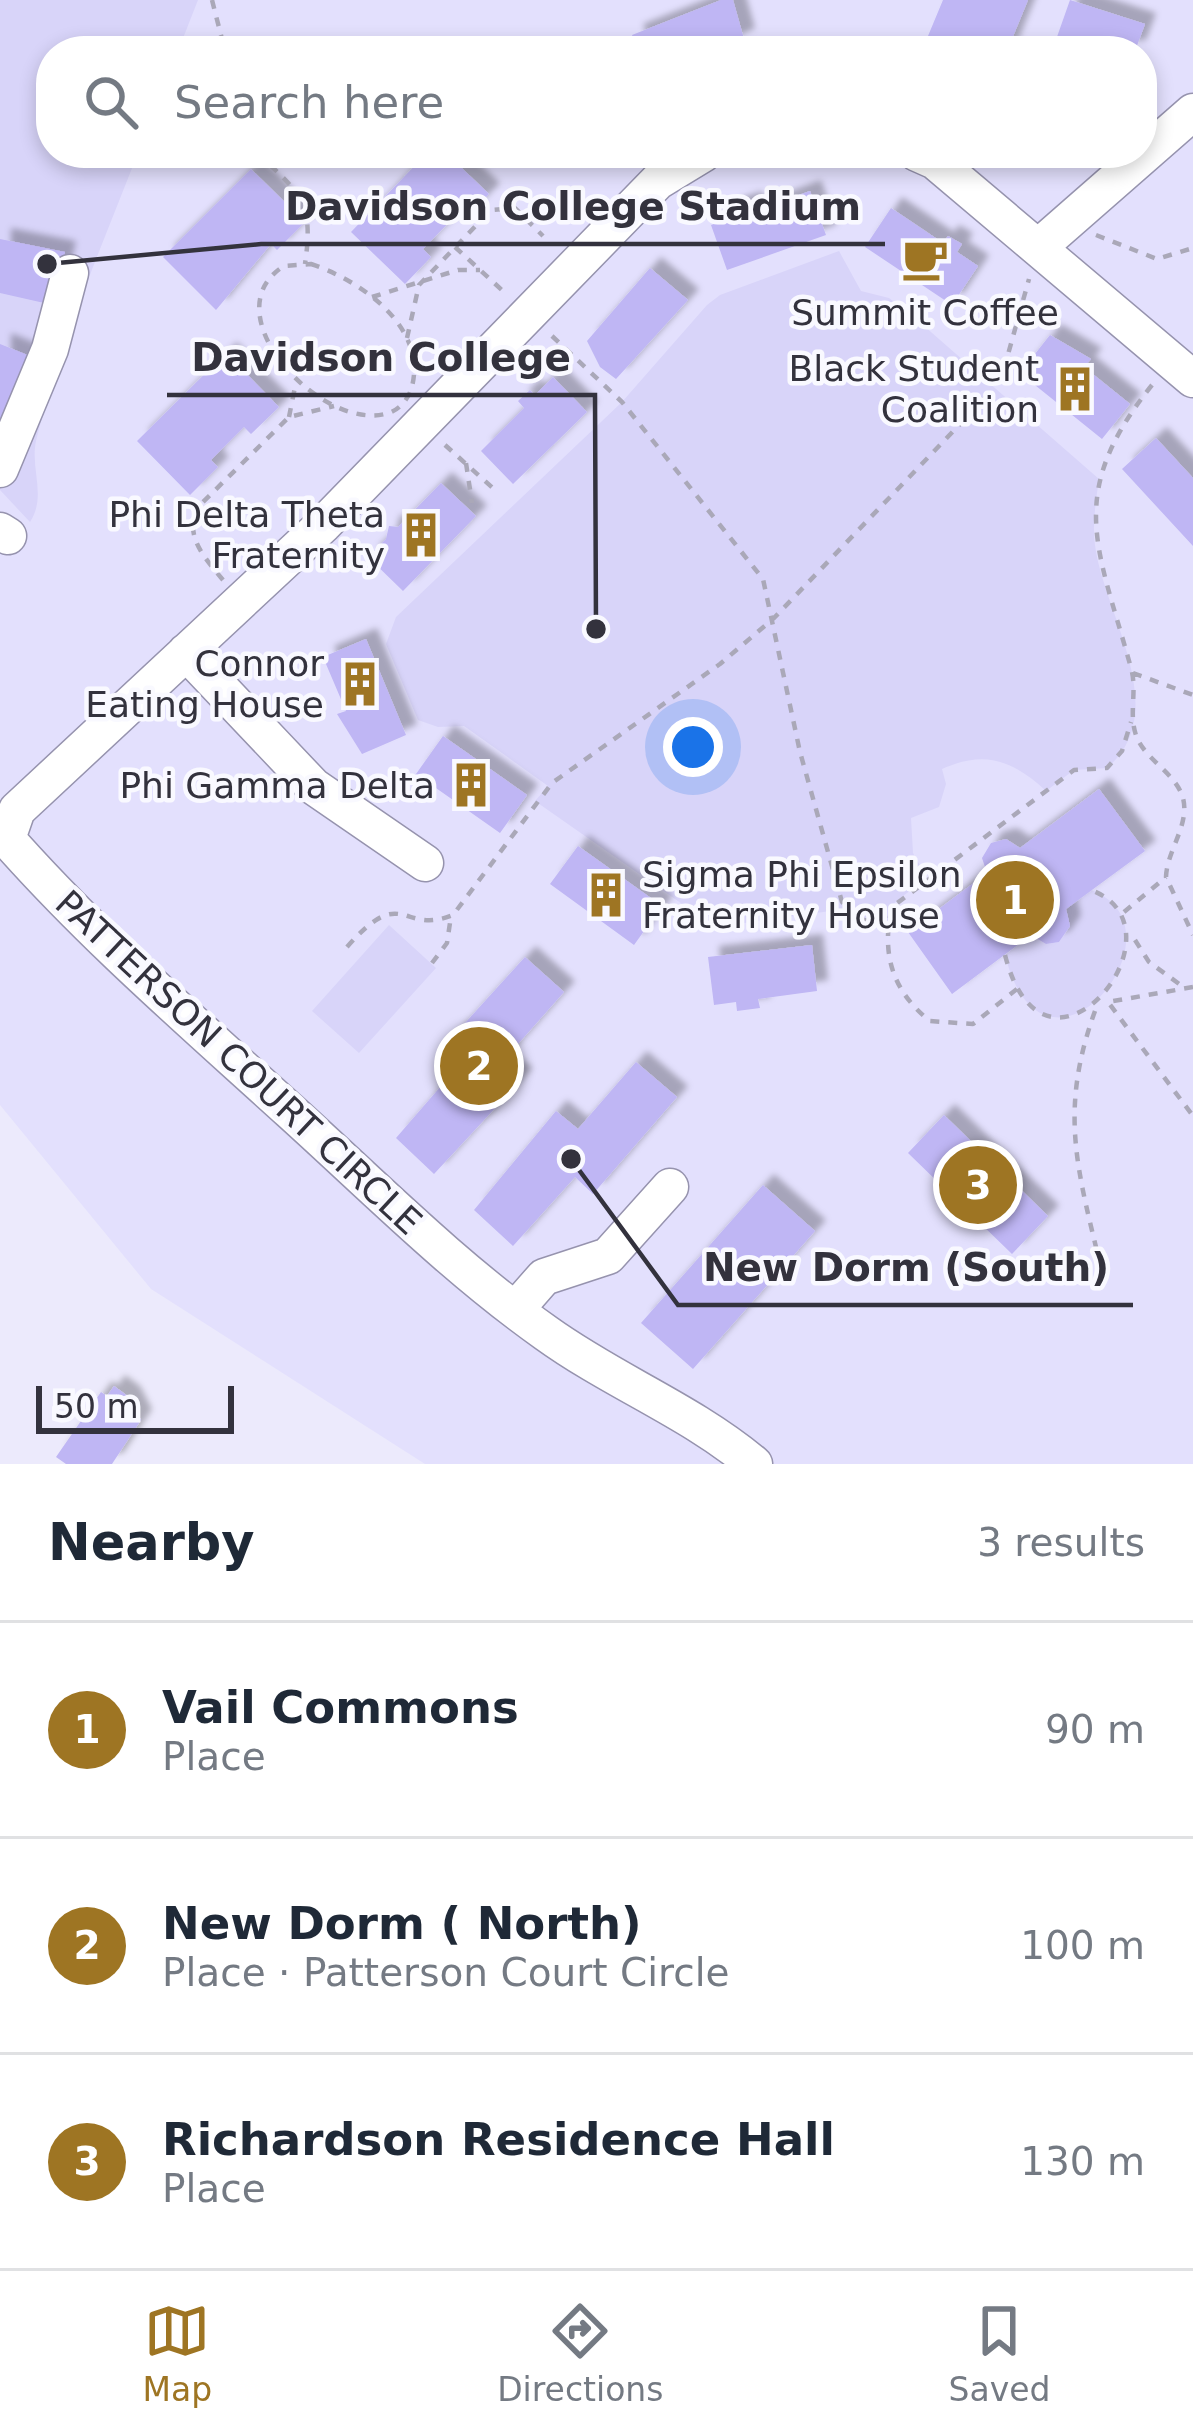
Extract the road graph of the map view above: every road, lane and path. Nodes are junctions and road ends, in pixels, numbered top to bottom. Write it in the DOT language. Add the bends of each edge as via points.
graph roads {
  1 [pos="212,0"];
  2 [pos="221,36"];
  3 [pos="1193,112"];
  4 [pos="1157,144"];
  5 [pos="271,168"];
  6 [pos="680,168"];
  7 [pos="942,168"];
  8 [pos="1129,168"];
  9 [pos="1071,219"];
  10 [pos="543,236"];
  11 [pos="455,247"];
  12 [pos="1193,248"];
  13 [pos="1038,258"];
  14 [pos="305,264"];
  15 [pos="481,270"];
  16 [pos="70,273"];
  17 [pos="419,285"];
  18 [pos="371,297"];
  19 [pos="530,314"];
  20 [pos="406,338"];
  21 [pos="1176,377"];
  22 [pos="296,379"];
  23 [pos="334,406"];
  24 [pos="289,417"];
  25 [pos="435,436"];
  26 [pos="466,464"];
  27 [pos="0,469"];
  28 [pos="495,490"];
  29 [pos="472,503"];
  30 [pos="227,584"];
  31 [pos="774,618"];
  32 [pos="186,652"];
  33 [pos="1133,674"];
  34 [pos="1193,695"];
  35 [pos="1132,716"];
  36 [pos="4,835"];
  37 [pos="425,863"];
  38 [pos="1166,878"];
  39 [pos="1091,890"];
  40 [pos="1122,914"];
  41 [pos="451,916"];
  42 [pos="887,928"];
  43 [pos="1193,935"];
  44 [pos="1132,936"];
  45 [pos="347,947"];
  46 [pos="1005,955"];
  47 [pos="431,963"];
  48 [pos="1183,987"];
  49 [pos="1193,987"];
  50 [pos="1017,989"];
  51 [pos="1108,1002"];
  52 [pos="1095,1011"];
  53 [pos="1193,1116"];
  54 [pos="670,1187"];
  55 [pos="1102,1272"];
  56 [pos="516,1309"];
  57 [pos="754,1464"];
  1 -- 2 [label="path"];
  3 -- 4 [label="street"];
  5 -- 14 [label="path" via="305,203"];
  6 -- 19 [label="street, PATTERSON COURT CIRCLE"];
  7 -- 13 [label="street"];
  8 -- 9 [label="street"];
  9 -- 12 [label="path" via="1156,259"];
  9 -- 13 [label="street"];
  10 -- 11 [label="path" via="521,212 498,207"];
  11 -- 15 [label="path"];
  11 -- 17 [label="path"];
  13 -- 21 [label="street"];
  13 -- 31 [label="path" via="1007,358 986,397"];
  14 -- 18 [label="path" via="343,276"];
  14 -- 22 [label="path" via="274,272 261,294 265,332"];
  15 -- 17 [label="path"];
  15 -- 19 [label="path"];
  16 -- 27 [label="street" via="50,349"];
  17 -- 18 [label="path"];
  17 -- 20 [label="path"];
  18 -- 20 [label="path"];
  19 -- 31 [label="path" via="622,402 759,571"];
  19 -- 32 [label="street, PATTERSON COURT CIRCLE"];
  20 -- 23 [label="path" via="412,388 397,410 375,416"];
  21 -- 33 [label="path" via="1118,433 1099,479 1096,550"];
  22 -- 23 [label="path"];
  22 -- 24 [label="path"];
  23 -- 24 [label="path"];
  24 -- 30 [label="path" via="194,514 196,544"];
  25 -- 26 [label="path"];
  26 -- 28 [label="path"];
  26 -- 29 [label="path"];
  31 -- 41 [label="path" via="552,783"];
  31 -- 42 [label="path" via="842,902 852,915"];
  32 -- 36 [label="street, PATTERSON COURT CIRCLE" via="17,810"];
  32 -- 37 [label="street" via="313,786"];
  33 -- 34 [label="path"];
  33 -- 35 [label="path"];
  35 -- 38 [label="path" via="1144,750 1182,796 1184,819"];
  35 -- 42 [label="path" via="1122,752 1107,768 1074,770 1046,790 895,902"];
  36 -- 56 [label="street, PATTERSON COURT CIRCLE" via="86,927"];
  38 -- 40 [label="path"];
  38 -- 43 [label="path"];
  39 -- 40 [label="path"];
  40 -- 44 [label="path"];
  41 -- 45 [label="path" via="389,912 372,918"];
  41 -- 47 [label="path" via="447,943"];
  42 -- 50 [label="path" via="897,984 930,1021 973,1024"];
  44 -- 48 [label="path" via="1149,962"];
  44 -- 51 [label="path" via="1130,970"];
  46 -- 50 [label="path"];
  48 -- 49 [label="path"];
  48 -- 51 [label="path"];
  50 -- 52 [label="path" via="1061,1015"];
  51 -- 52 [label="path"];
  51 -- 53 [label="path"];
  52 -- 55 [label="path" via="1071,1100"];
  54 -- 56 [label="street" via="608,1256 544,1277"];
  56 -- 57 [label="street, PATTERSON COURT CIRCLE" via="607,1374 717,1431"];
}
